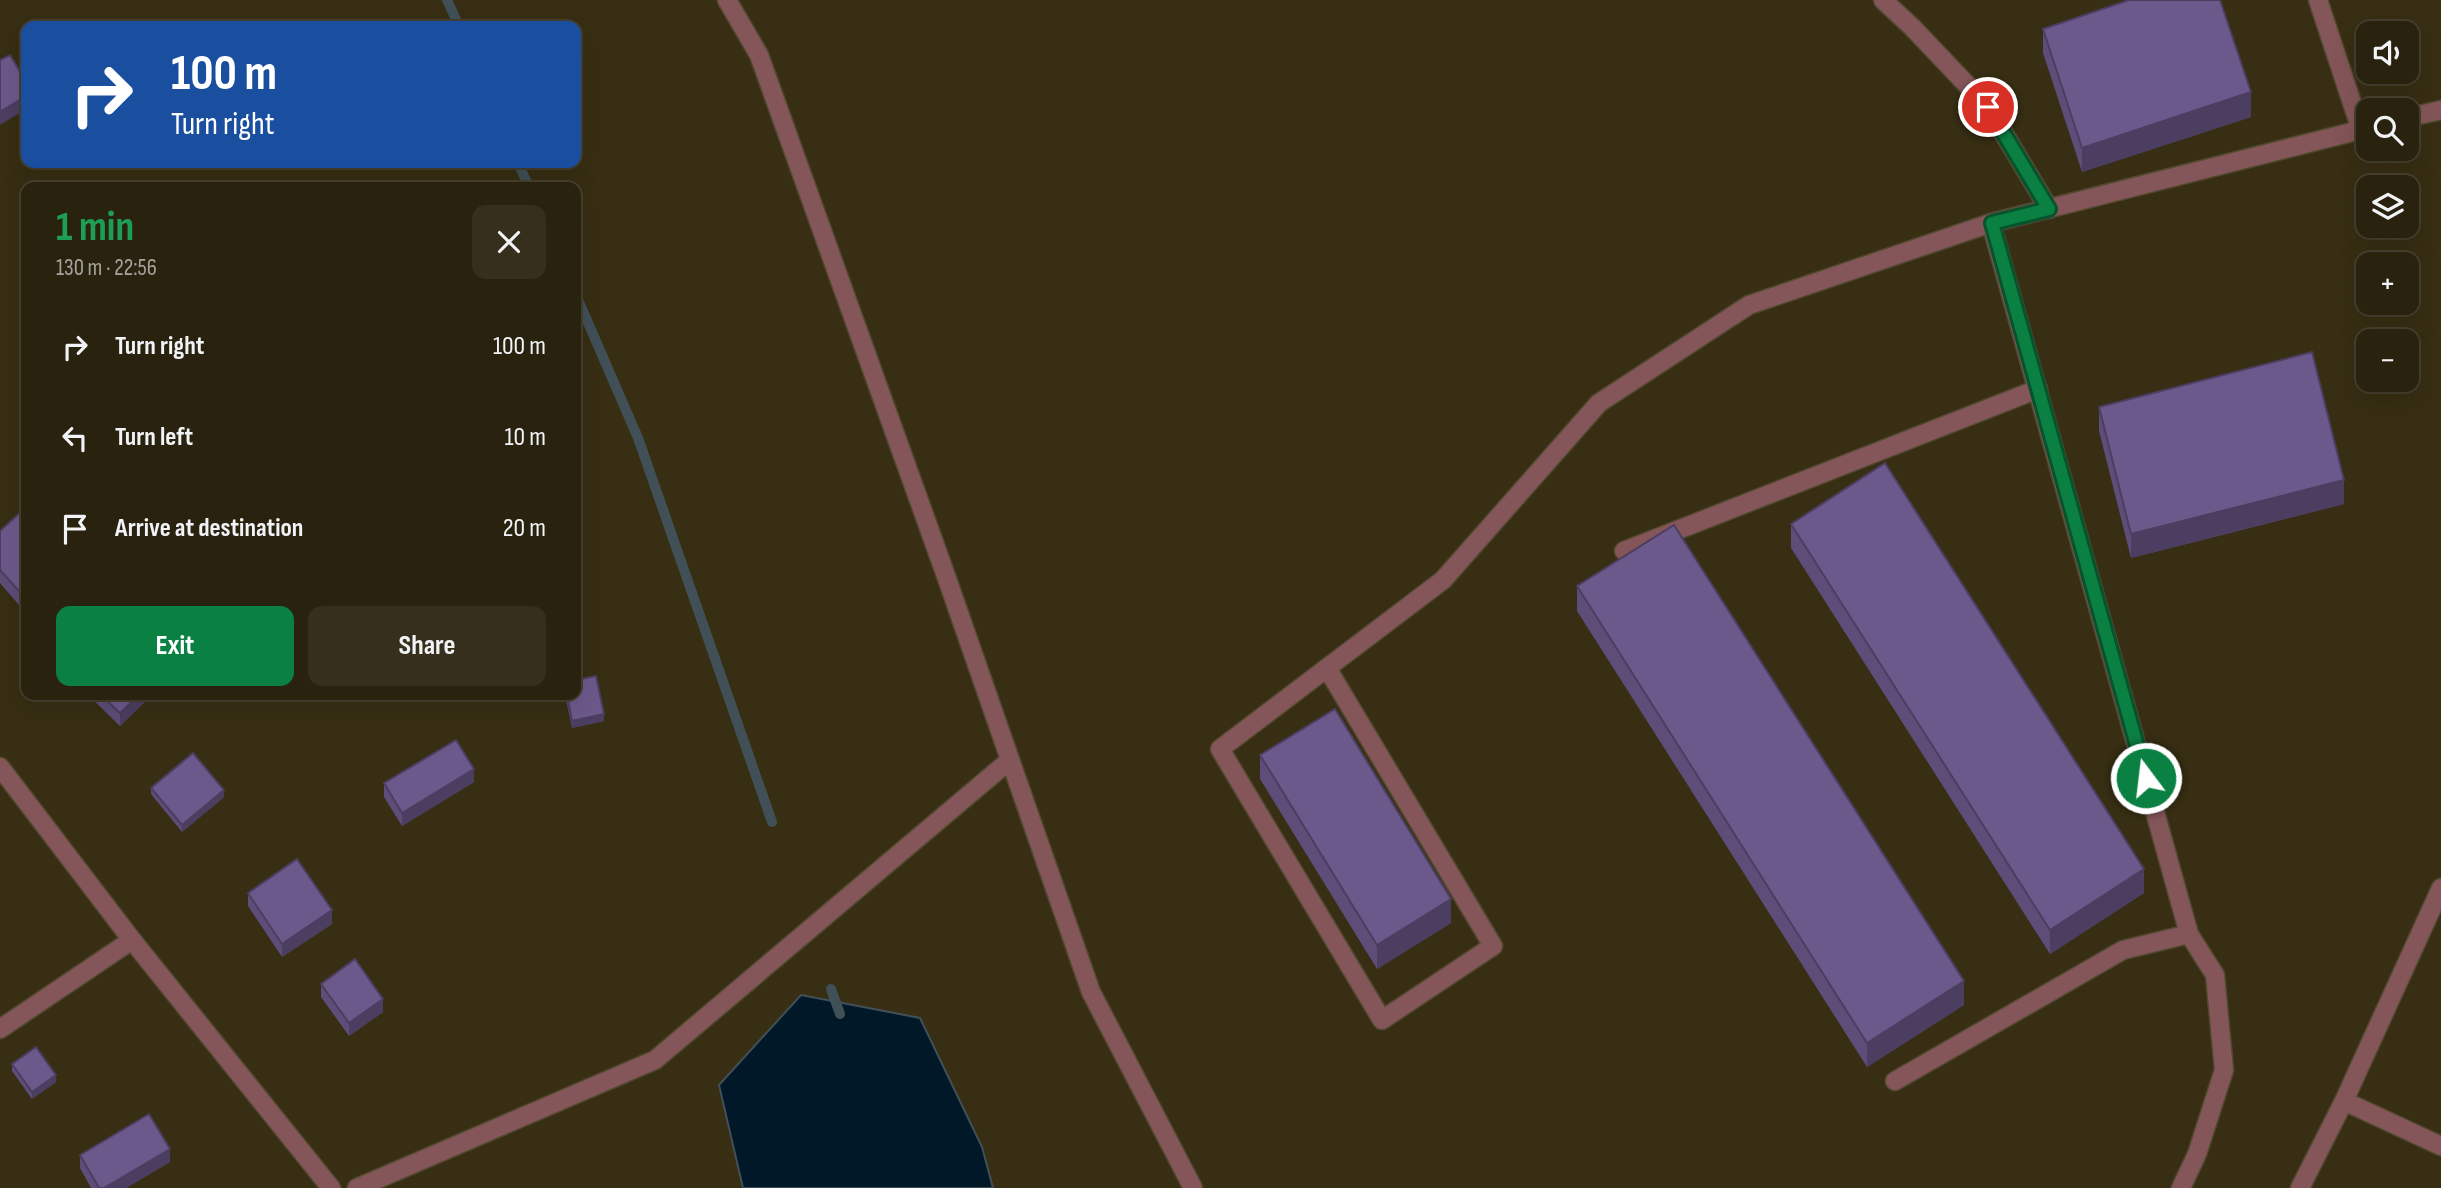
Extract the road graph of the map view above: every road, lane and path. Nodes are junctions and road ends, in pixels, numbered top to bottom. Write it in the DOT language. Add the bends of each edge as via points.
graph roads {
  1 [pos="727,0"];
  2 [pos="1883,0"];
  3 [pos="2318,0"];
  4 [pos="2356,107"];
  5 [pos="2441,110"];
  6 [pos="2419,115"];
  7 [pos="2356,131"];
  8 [pos="2049,209"];
  9 [pos="1992,223"];
  10 [pos="2038,389"];
  11 [pos="1624,551"];
  12 [pos="1327,667"];
  13 [pos="1010,760"];
  14 [pos="0,767"];
  15 [pos="2441,888"];
  16 [pos="2189,934"];
  17 [pos="132,940"];
  18 [pos="0,1029"];
  19 [pos="1895,1081"];
  20 [pos="2344,1101"];
  21 [pos="2441,1146"];
  22 [pos="331,1188"];
  23 [pos="357,1188"];
  24 [pos="1193,1188"];
  25 [pos="2181,1188"];
  26 [pos="2300,1188"];
  1 -- 13 [label="street" via="759,55"];
  2 -- 8 [label="street" via="1988,107"];
  3 -- 4 [label="street"];
  5 -- 6 [label="street"];
  7 -- 8 [label="street"];
  8 -- 9 [label="street"];
  9 -- 10 [label="street"];
  9 -- 12 [label="street" via="1749,305 1599,403 1443,580"];
  10 -- 11 [label="street"];
  10 -- 16 [label="street"];
  12 -- 12 [label="street" via="1220,749 1382,1020 1493,946"];
  13 -- 23 [label="street" via="655,1060"];
  13 -- 24 [label="street" via="1091,992"];
  14 -- 17 [label="street"];
  15 -- 20 [label="street"];
  16 -- 19 [label="street" via="2123,950"];
  16 -- 25 [label="street" via="2215,975 2224,1070"];
  17 -- 18 [label="street"];
  17 -- 22 [label="street"];
  20 -- 21 [label="street"];
  20 -- 26 [label="street"];
}
